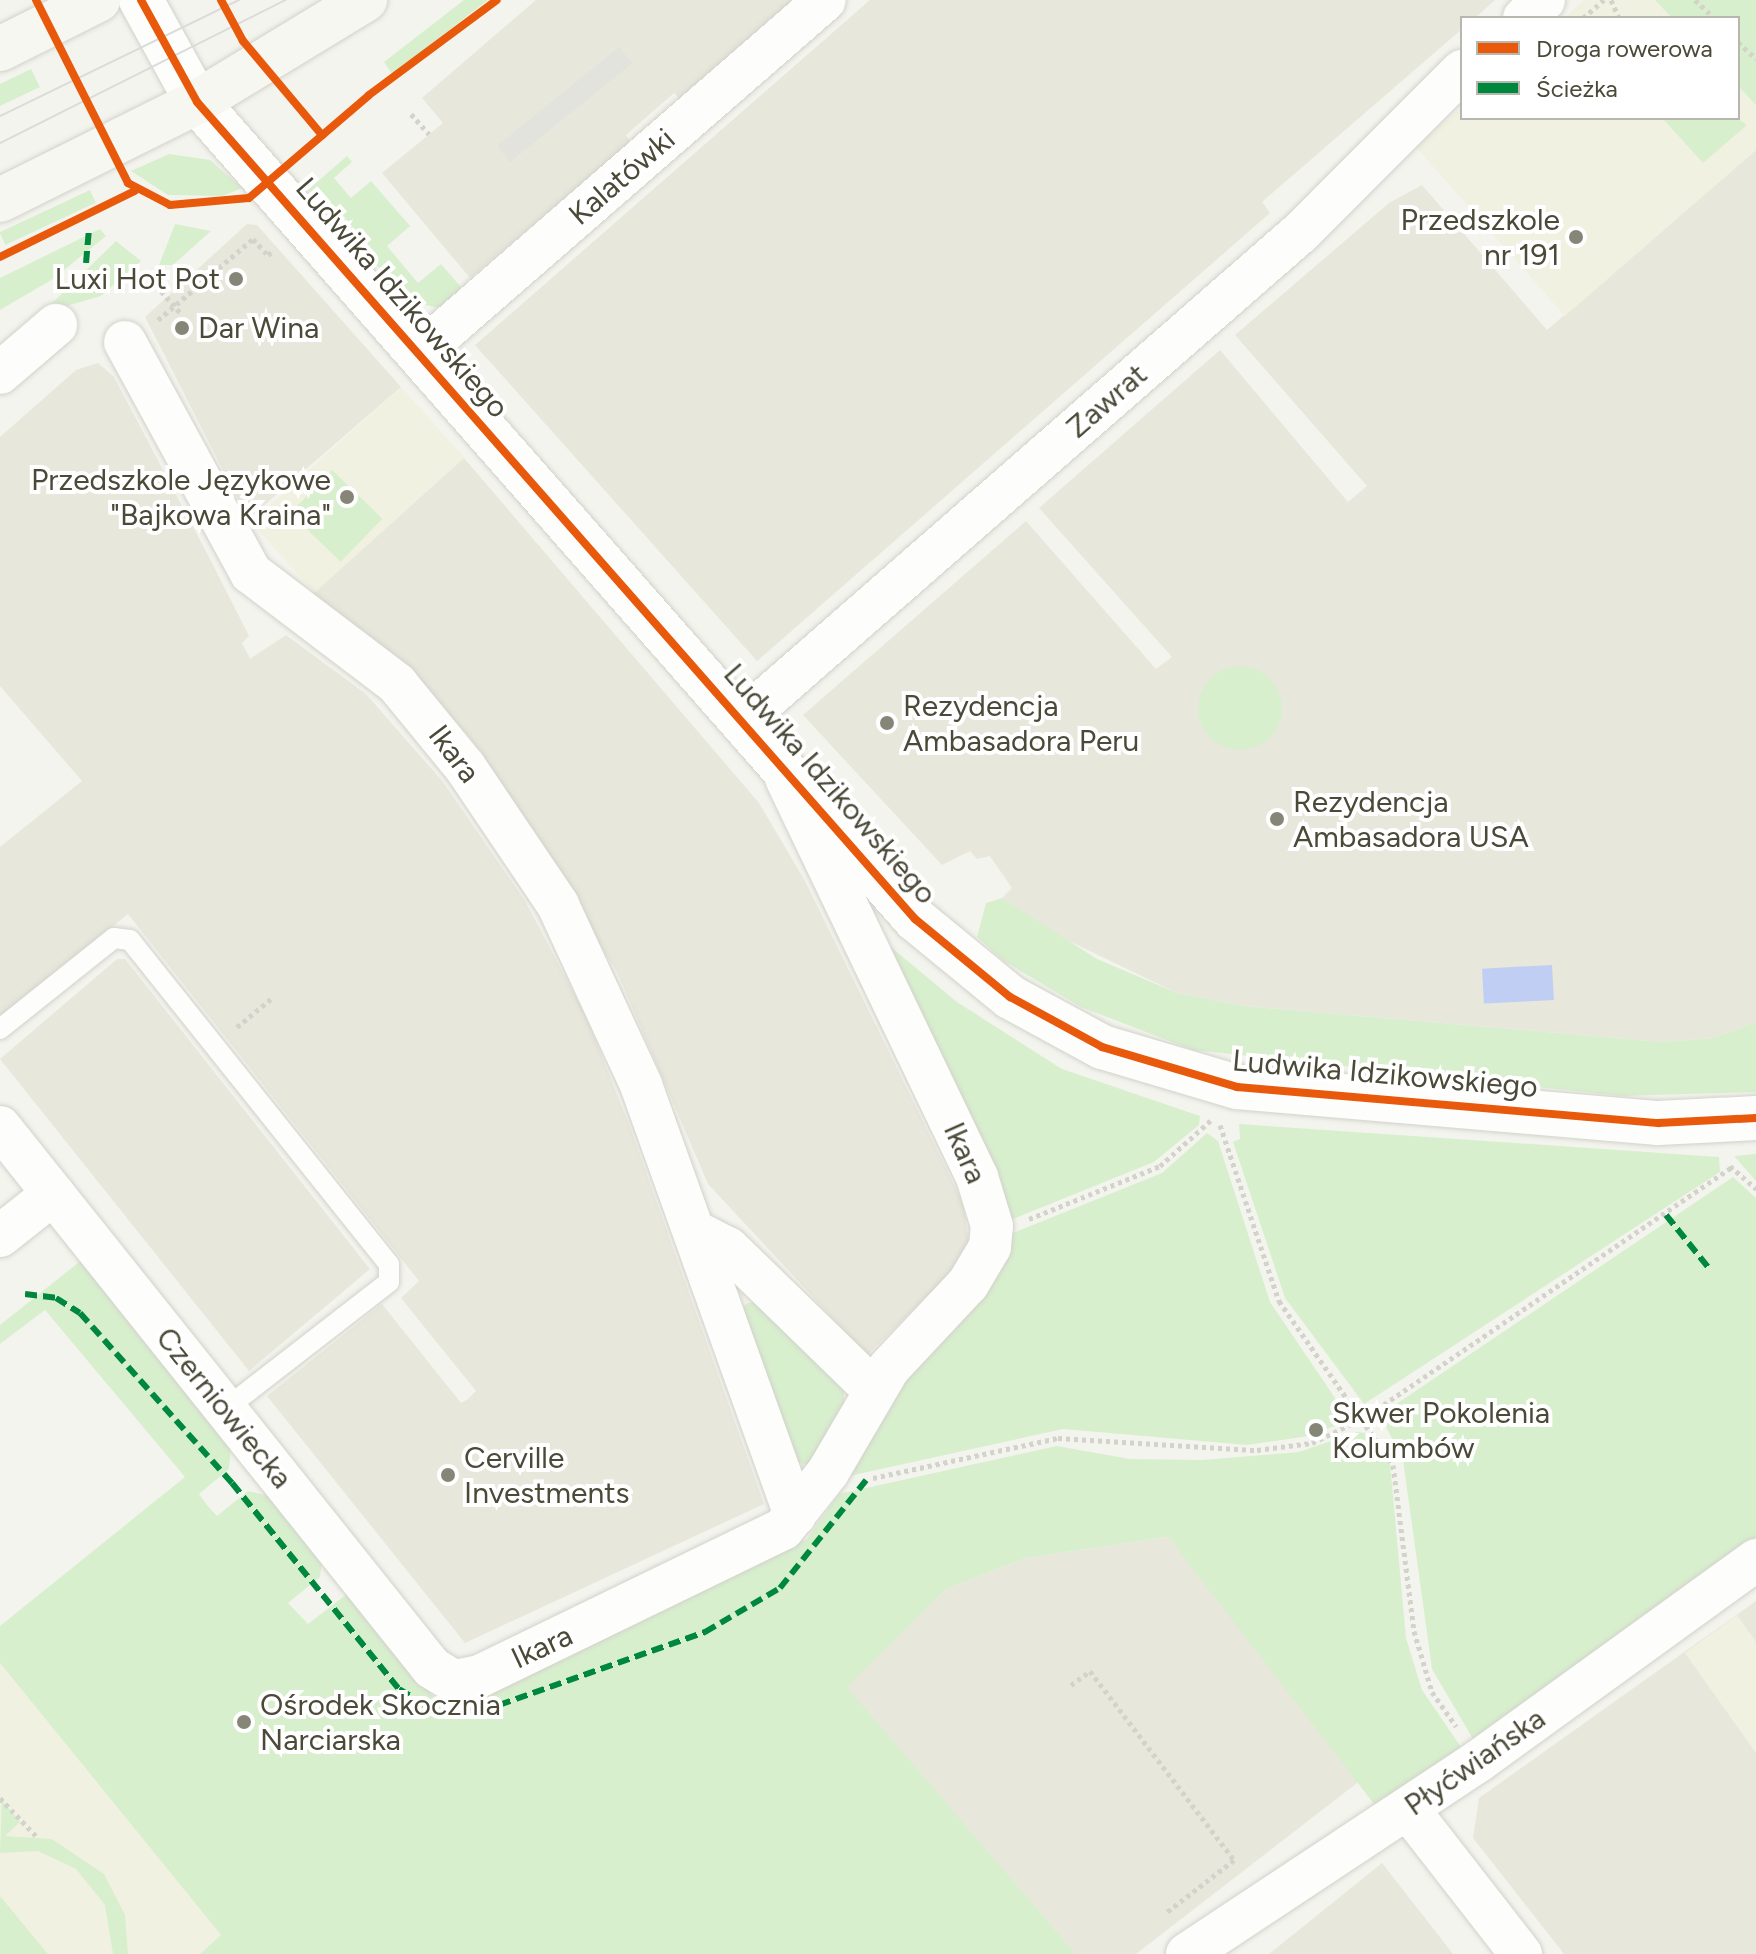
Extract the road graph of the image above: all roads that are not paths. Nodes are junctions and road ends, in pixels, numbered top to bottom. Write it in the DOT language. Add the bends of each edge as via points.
graph roads {
  1 [pos="98,0"];
  2 [pos="141,0"];
  3 [pos="365,0"];
  4 [pos="825,0"];
  5 [pos="1544,0"];
  6 [pos="1526,16"];
  7 [pos="0,49"];
  8 [pos="1460,73"];
  9 [pos="197,102"];
  10 [pos="0,200"];
  11 [pos="56,325"];
  12 [pos="144,337"];
  13 [pos="418,354"];
  14 [pos="0,373"];
  15 [pos="742,720"];
  16 [pos="780,766"];
  17 [pos="0,1029"];
  18 [pos="1756,1118"];
  19 [pos="0,1127"];
  20 [pos="53,1194"];
  21 [pos="696,1232"];
  22 [pos="0,1236"];
  23 [pos="875,1391"];
  24 [pos="225,1409"];
  25 [pos="795,1515"];
  26 [pos="1756,1560"];
  27 [pos="454,1681"];
  28 [pos="1408,1809"];
  29 [pos="1187,1954"];
  30 [pos="1521,1954"];
  1 -- 7 [label="main road"];
  2 -- 9 [label="street, Ludwika Idzikowskiego"];
  3 -- 9 [label="main road"];
  4 -- 13 [label="street, Kalatówki"];
  5 -- 6 [label="street"];
  8 -- 15 [label="street, Zawrat" via="1301,232"];
  9 -- 10 [label="main road"];
  9 -- 13 [label="street, Ludwika Idzikowskiego"];
  11 -- 14 [label="street"];
  12 -- 21 [label="street, Ikara" via="251,573 383,670 525,852 602,990"];
  13 -- 15 [label="street, Ludwika Idzikowskiego"];
  15 -- 16 [label="street, Ludwika Idzikowskiego"];
  16 -- 18 [label="street, Ludwika Idzikowskiego" via="965,965 1056,1025 1143,1063 1255,1089 1658,1123"];
  16 -- 23 [label="street, Ikara" via="827,875 957,1131 992,1226 981,1266 904,1349"];
  17 -- 24 [label="lane" via="114,938 130,940 389,1264 389,1282"];
  19 -- 20 [label="street, Czerniowiecka"];
  20 -- 22 [label="street"];
  20 -- 24 [label="street, Czerniowiecka"];
  21 -- 23 [label="street" via="728,1248"];
  21 -- 25 [label="street, Ikara"];
  23 -- 25 [label="street, Ikara"];
  24 -- 27 [label="street, Czerniowiecka" via="432,1668"];
  25 -- 27 [label="street, Ikara" via="768,1540 480,1676"];
  26 -- 28 [label="street, Płyćwiańska"];
  28 -- 29 [label="street, Płyćwiańska"];
  28 -- 30 [label="street"];
}
